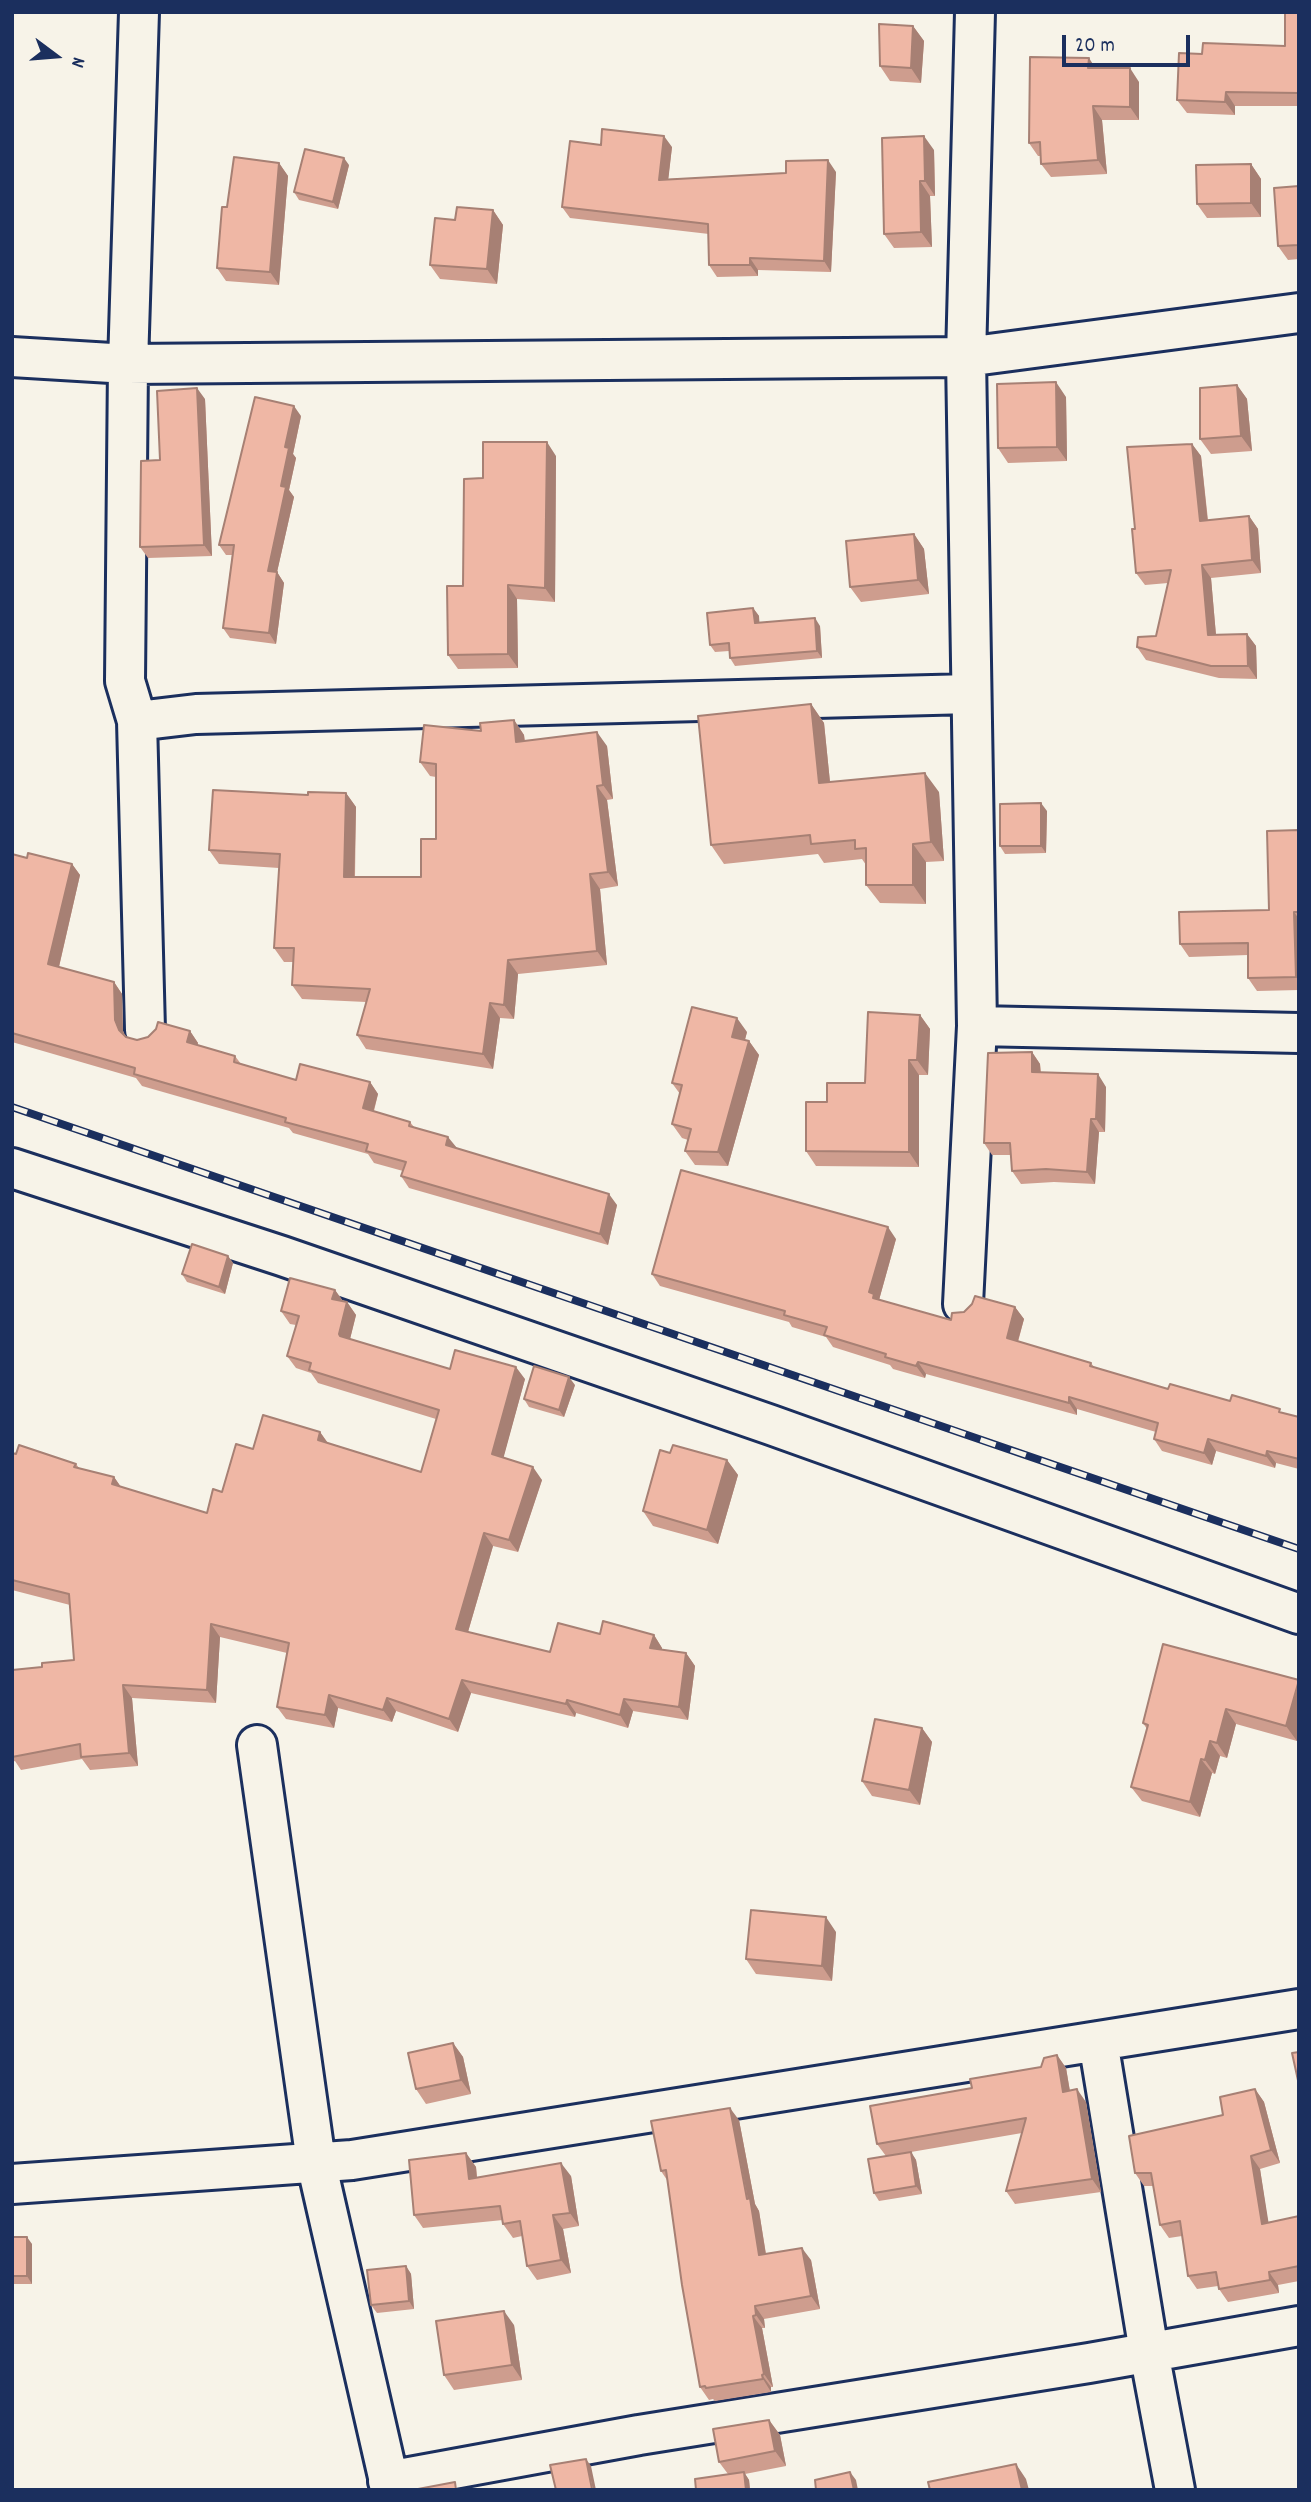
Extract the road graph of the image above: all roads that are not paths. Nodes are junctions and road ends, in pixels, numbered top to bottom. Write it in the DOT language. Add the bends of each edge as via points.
graph roads {
  1 [pos="139,12"];
  2 [pos="975,12"];
  3 [pos="1299,313"];
  4 [pos="12,357"];
  5 [pos="966,357"];
  6 [pos="128,364"];
  7 [pos="971,694"];
  8 [pos="136,721"];
  9 [pos="977,1026"];
  10 [pos="145,1030"];
  11 [pos="1299,1033"];
  12 [pos="12,1168"];
  13 [pos="963,1304"];
  14 [pos="1299,1614"];
  15 [pos="257,1745"];
  16 [pos="1299,2009"];
  17 [pos="1098,2041"];
  18 [pos="316,2162"];
  19 [pos="12,2184"];
  20 [pos="1299,2326"];
  21 [pos="1149,2353"];
  22 [pos="389,2485"];
  23 [pos="1175,2490"];
  1 -- 6 [label="street"];
  2 -- 5 [label="street"];
  3 -- 5 [label="street"];
  4 -- 6 [label="street"];
  5 -- 6 [label="street"];
  5 -- 7 [label="street"];
  6 -- 8 [label="street" via="125,681"];
  7 -- 8 [label="street" via="196,714"];
  7 -- 9 [label="street"];
  8 -- 10 [label="street"];
  9 -- 11 [label="street"];
  9 -- 13 [label="street"];
  12 -- 14 [label="street" via="758,1420"];
  15 -- 18 [label="street"];
  16 -- 17 [label="street"];
  17 -- 18 [label="street" via="380,2156"];
  17 -- 21 [label="street"];
  18 -- 19 [label="street"];
  18 -- 22 [label="street"];
  20 -- 21 [label="street"];
  21 -- 22 [label="street" via="639,2435"];
  21 -- 23 [label="street"];
}
